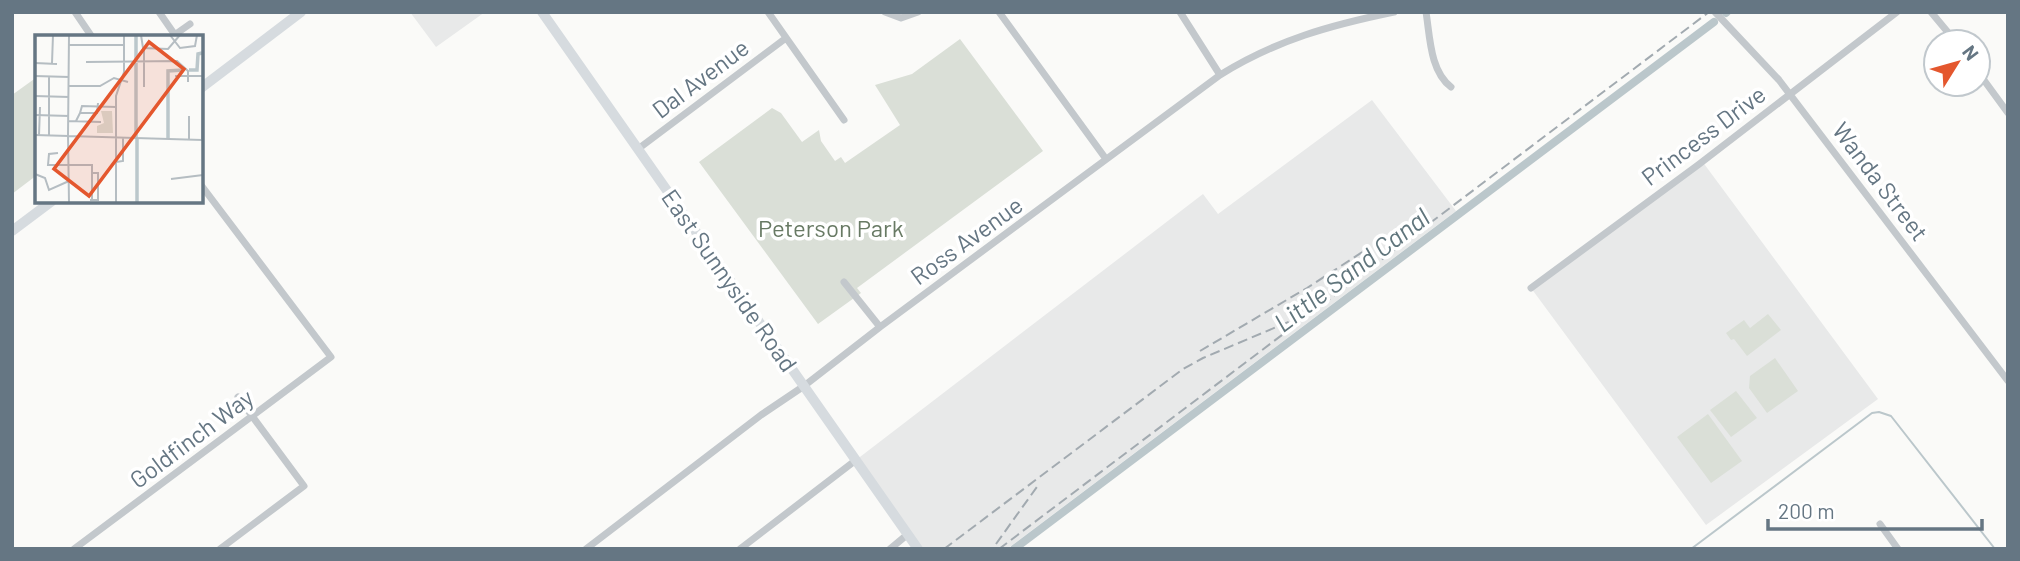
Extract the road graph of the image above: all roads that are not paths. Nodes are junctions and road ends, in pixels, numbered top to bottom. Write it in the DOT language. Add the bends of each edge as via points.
graph roads {
  1 [pos="75,12"];
  2 [pos="159,12"];
  3 [pos="301,12"];
  4 [pos="542,12"];
  5 [pos="768,12"];
  6 [pos="885,12"];
  7 [pos="999,12"];
  8 [pos="1180,12"];
  9 [pos="1394,12"];
  10 [pos="1426,12"];
  11 [pos="1715,12"];
  12 [pos="1897,12"];
  13 [pos="1931,12"];
  14 [pos="917,13"];
  15 [pos="190,24"];
  16 [pos="1944,28"];
  17 [pos="91,35"];
  18 [pos="173,35"];
  19 [pos="175,35"];
  20 [pos="786,38"];
  21 [pos="1220,75"];
  22 [pos="203,86"];
  23 [pos="1451,87"];
  24 [pos="1992,91"];
  25 [pos="1789,94"];
  26 [pos="2008,113"];
  27 [pos="844,120"];
  28 [pos="638,149"];
  29 [pos="1106,159"];
  30 [pos="203,188"];
  31 [pos="49,203"];
  32 [pos="12,231"];
  33 [pos="844,282"];
  34 [pos="1531,288"];
  35 [pos="880,327"];
  36 [pos="2008,381"];
  37 [pos="804,386"];
  38 [pos="238,397"];
  39 [pos="252,416"];
  40 [pos="856,460"];
  41 [pos="1880,524"];
  42 [pos="908,534"];
  43 [pos="74,549"];
  44 [pos="220,549"];
  45 [pos="586,549"];
  46 [pos="740,549"];
  47 [pos="890,549"];
  48 [pos="918,549"];
  49 [pos="1898,549"];
  1 -- 17 [label="street"];
  2 -- 18 [label="street"];
  3 -- 22 [label="main road"];
  4 -- 28 [label="main road, East Sunnyside Road"];
  5 -- 20 [label="street"];
  6 -- 14 [label="street" via="901,18"];
  7 -- 29 [label="street"];
  8 -- 21 [label="street"];
  9 -- 21 [label="street, Ross Avenue" via="1333,25 1273,46"];
  10 -- 23 [label="street" via="1436,68 1441,80"];
  11 -- 25 [label="street, Wanda Street"];
  12 -- 25 [label="street, Princess Drive"];
  13 -- 16 [label="street"];
  15 -- 19 [label="street"];
  20 -- 27 [label="street"];
  20 -- 28 [label="street, Dal Avenue"];
  21 -- 29 [label="street, Ross Avenue"];
  24 -- 26 [label="street"];
  25 -- 34 [label="street, Princess Drive"];
  25 -- 36 [label="street, Wanda Street"];
  28 -- 37 [label="main road, East Sunnyside Road"];
  29 -- 35 [label="street, Ross Avenue"];
  30 -- 39 [label="street, Goldfinch Way" via="331,357"];
  31 -- 32 [label="main road"];
  33 -- 35 [label="street"];
  35 -- 37 [label="street, Ross Avenue"];
  37 -- 40 [label="main road, East Sunnyside Road"];
  37 -- 45 [label="street, Ross Avenue"];
  38 -- 39 [label="street"];
  39 -- 43 [label="street, Goldfinch Way"];
  39 -- 44 [label="street" via="304,486"];
  40 -- 42 [label="main road, East Sunnyside Road"];
  40 -- 46 [label="street"];
  41 -- 49 [label="street"];
  42 -- 47 [label="street"];
  42 -- 48 [label="main road, East Sunnyside Road"];
}
